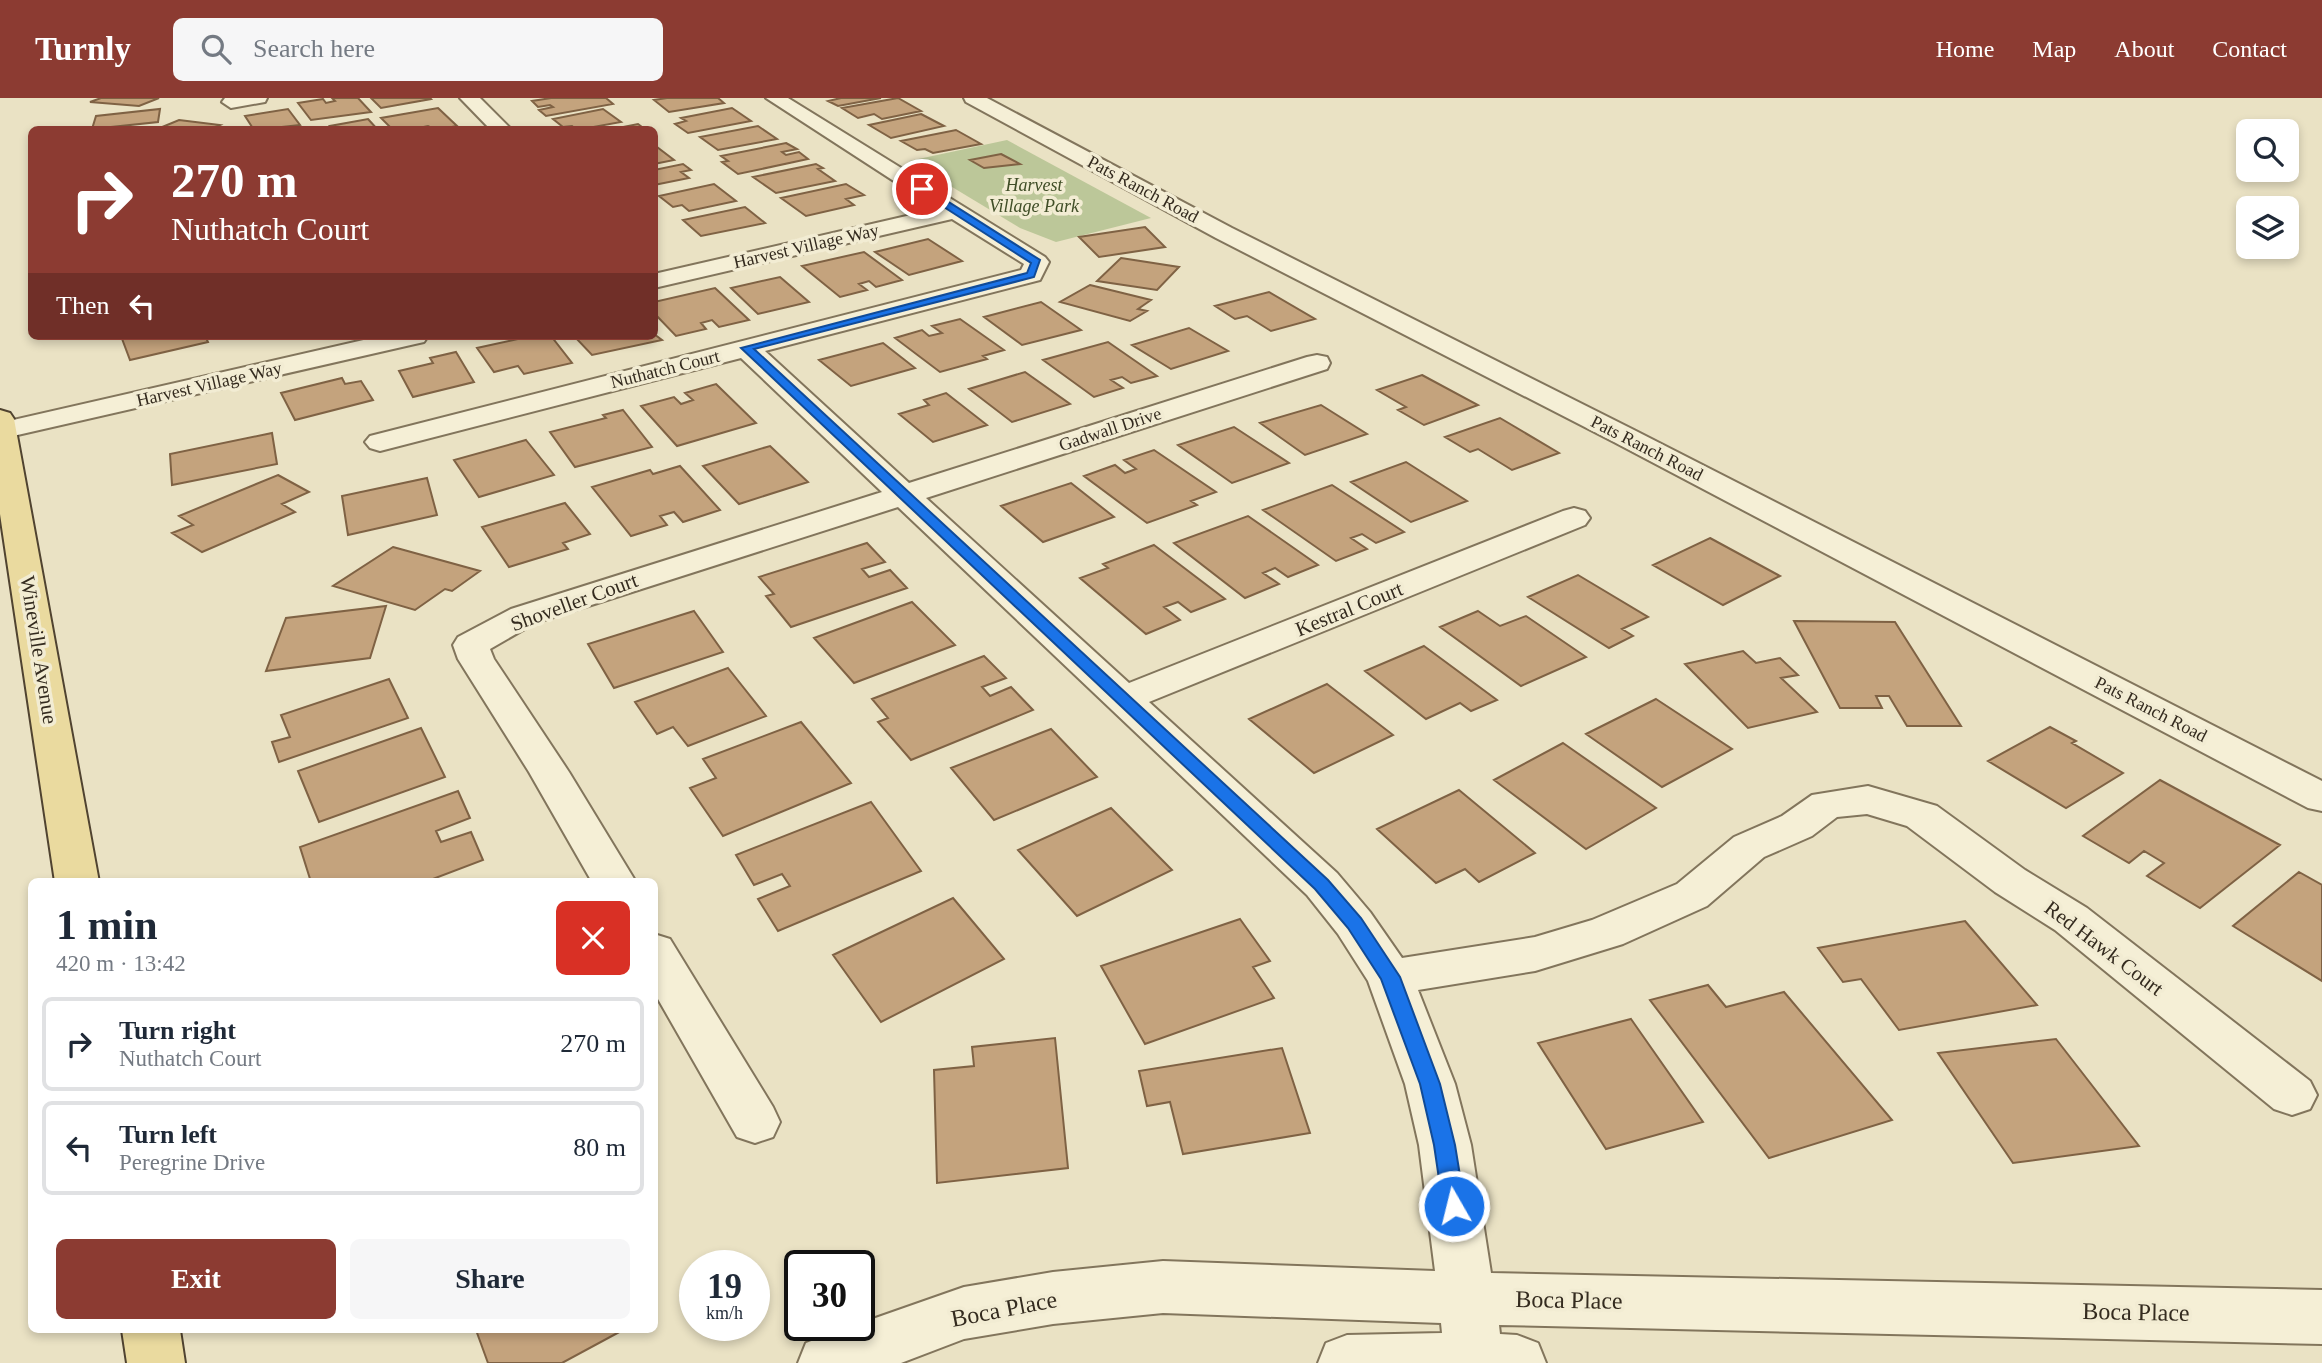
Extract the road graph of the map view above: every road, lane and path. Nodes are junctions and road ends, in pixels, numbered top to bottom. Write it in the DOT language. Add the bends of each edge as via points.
graph roads {
  1 [pos="258,98"];
  2 [pos="469,98"];
  3 [pos="775,98"];
  4 [pos="973,98"];
  5 [pos="231,102"];
  6 [pos="499,126"];
  7 [pos="950,206"];
  8 [pos="658,271"];
  9 [pos="329,340"];
  10 [pos="396,340"];
  11 [pos="746,348"];
  12 [pos="1317,363"];
  13 [pos="1,421"];
  14 [pos="380,442"];
  15 [pos="903,494"];
  16 [pos="1574,518"];
  17 [pos="1124,699"];
  18 [pos="2322,797"];
  19 [pos="76,878"];
  20 [pos="612,878"];
  21 [pos="658,958"];
  22 [pos="1390,977"];
  23 [pos="2292,1095"];
  24 [pos="755,1122"];
  25 [pos="1468,1298"];
  26 [pos="2322,1317"];
  27 [pos="151,1333"];
  28 [pos="1496,1362"];
  29 [pos="156,1363"];
  30 [pos="827,1363"];
  31 [pos="1347,1363"];
  1 -- 5 [label="street"];
  2 -- 6 [label="street"];
  3 -- 7 [label="street"];
  4 -- 18 [label="street, Pats Ranch Road" via="1224,233"];
  7 -- 8 [label="street, Harvest Village Way"];
  7 -- 11 [label="street, Nuthatch Court" via="1037,262 1031,275"];
  9 -- 13 [label="street, Harvest Village Way"];
  10 -- 13 [label="street, Harvest Village Way"];
  11 -- 14 [label="street, Nuthatch Court"];
  11 -- 15 [label="street"];
  12 -- 15 [label="street, Gadwall Drive"];
  13 -- 19 [label="main road, Wineville Avenue"];
  15 -- 17 [label="street"];
  15 -- 20 [label="street, Shoveller Court" via="523,616 471,645"];
  16 -- 17 [label="street, Kestral Court"];
  17 -- 22 [label="street" via="1322,884"];
  21 -- 24 [label="street"];
  22 -- 23 [label="street, Red Hawk Court" via="1535,954 1607,932 1692,895 1749,847 1797,826 1826,805 1868,800 1922,816 2071,919"];
  22 -- 25 [label="street" via="1430,1084 1445,1145"];
  25 -- 26 [label="street, Boca Place"];
  25 -- 28 [label="street"];
  25 -- 30 [label="street, Boca Place" via="1163,1287 1053,1297 964,1314"];
  27 -- 29 [label="main road"];
  28 -- 31 [label="street"];
}
